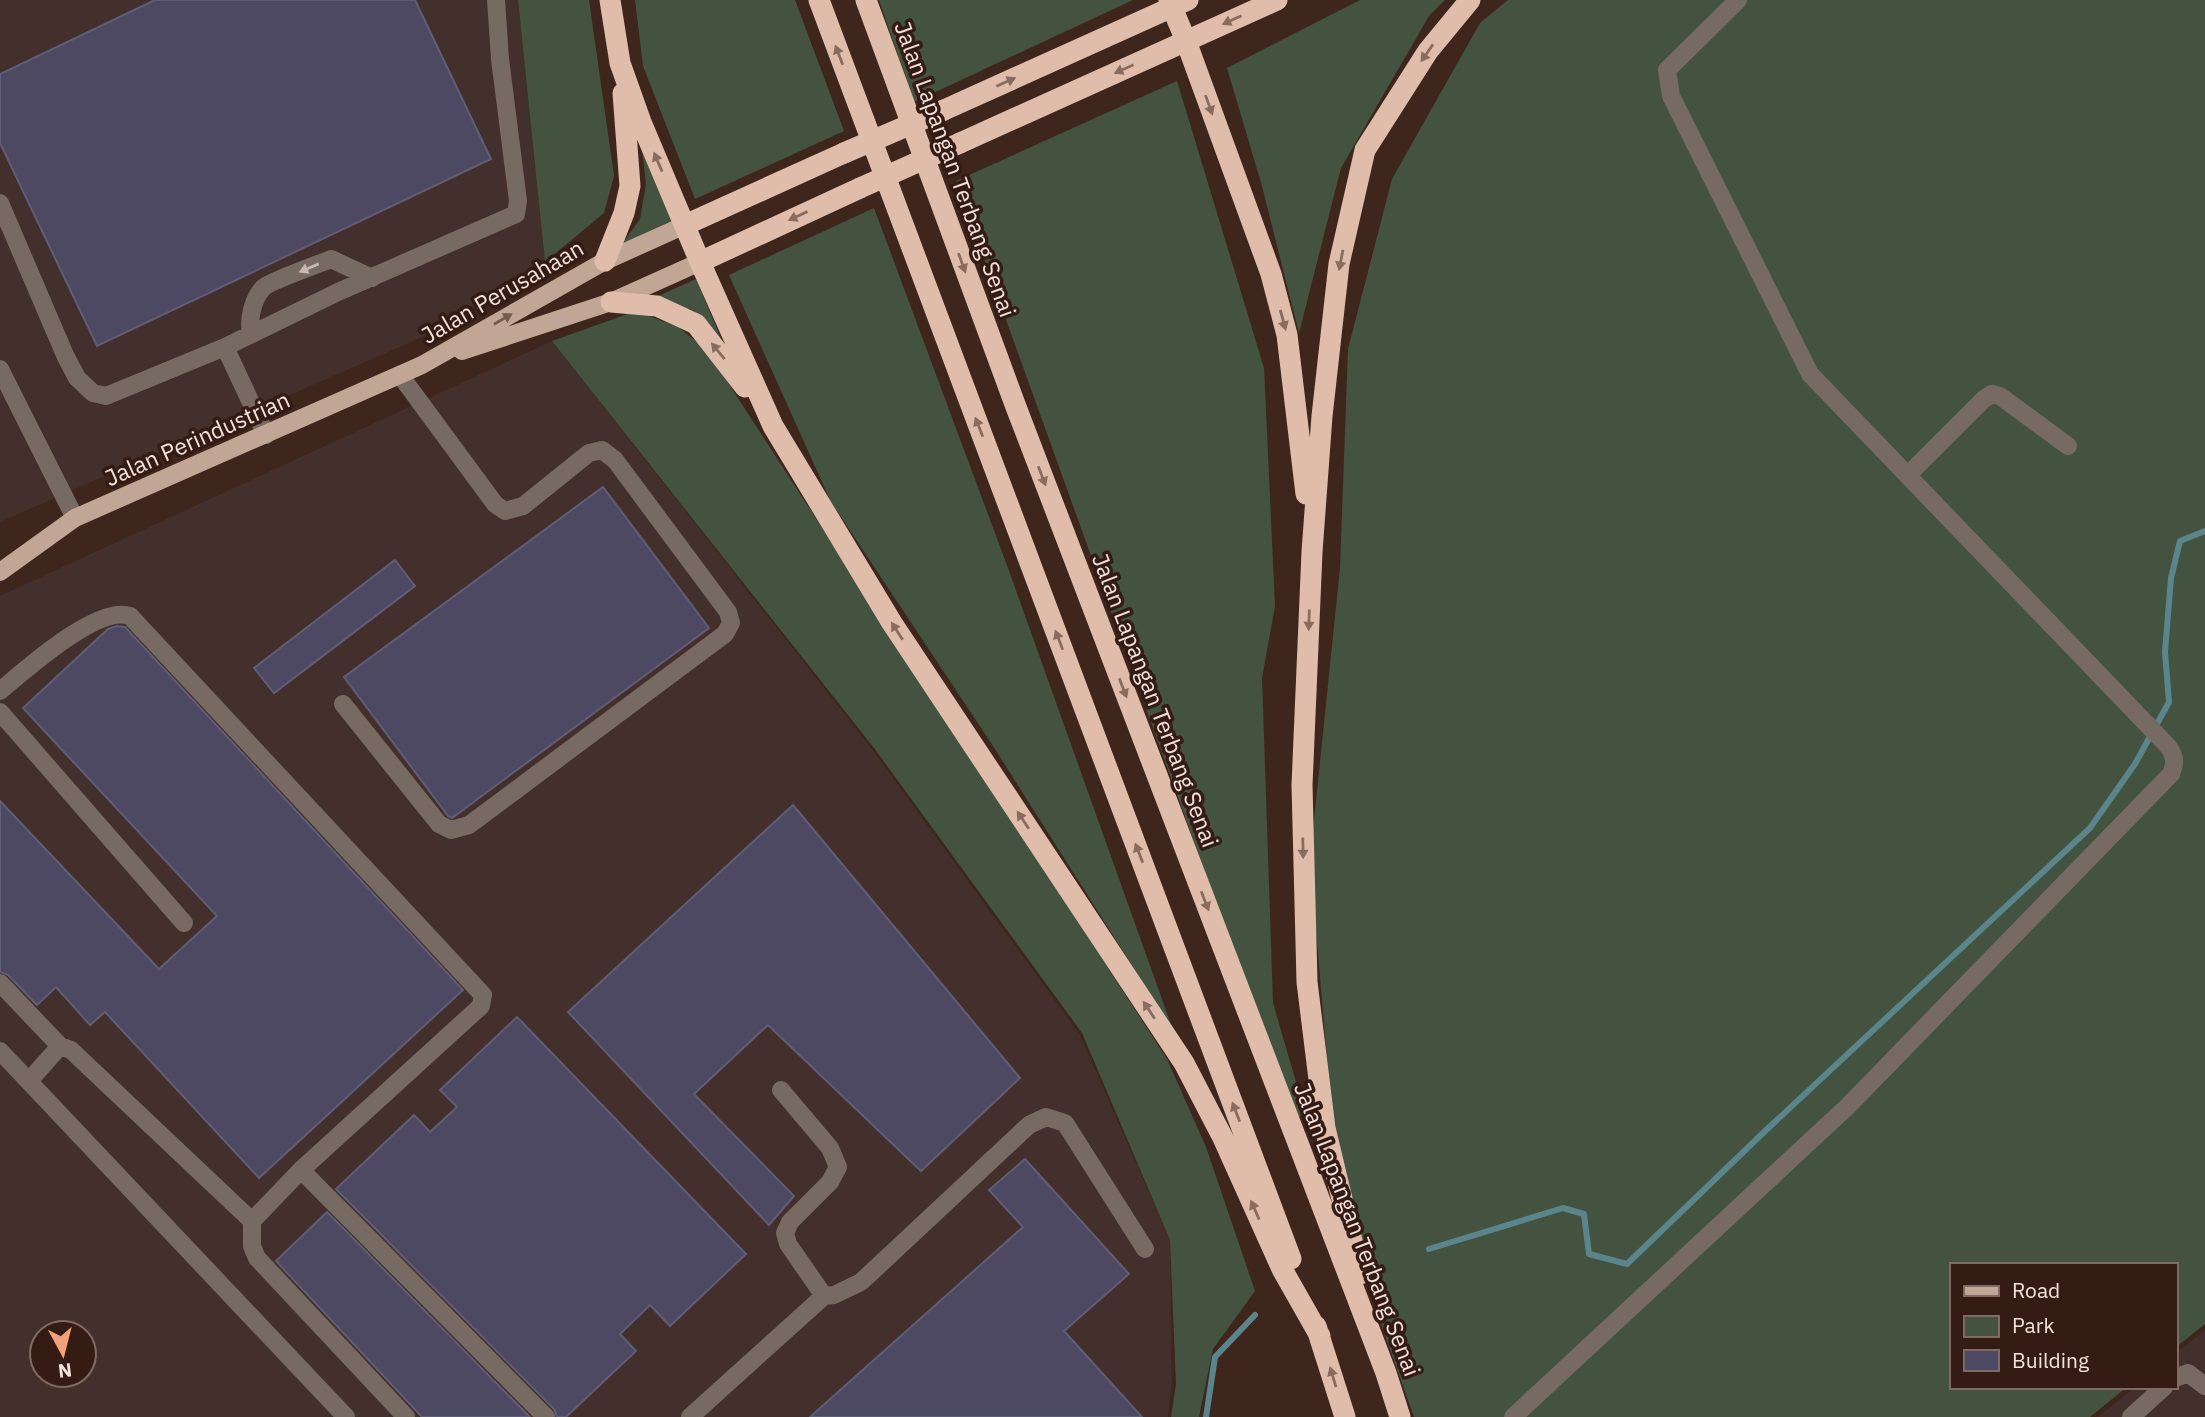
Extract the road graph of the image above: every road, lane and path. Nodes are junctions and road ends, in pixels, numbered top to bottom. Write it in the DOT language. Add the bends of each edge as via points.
graph roads {
  1 [pos="496,0"];
  2 [pos="610,0"];
  3 [pos="819,0"];
  4 [pos="866,0"];
  5 [pos="1278,0"];
  6 [pos="1470,0"];
  7 [pos="1738,0"];
  8 [pos="1177,2"];
  9 [pos="1186,41"];
  10 [pos="620,63"];
  11 [pos="0,203"];
  12 [pos="685,225"];
  13 [pos="605,261"];
  14 [pos="700,262"];
  15 [pos="372,278"];
  16 [pos="611,302"];
  17 [pos="251,333"];
  18 [pos="225,347"];
  19 [pos="422,365"];
  20 [pos="0,369"];
  21 [pos="400,375"];
  22 [pos="773,426"];
  23 [pos="266,435"];
  24 [pos="2068,446"];
  25 [pos="1909,474"];
  26 [pos="75,518"];
  27 [pos="1312,552"];
  28 [pos="0,572"];
  29 [pos="0,691"];
  30 [pos="344,704"];
  31 [pos="0,712"];
  32 [pos="184,923"];
  33 [pos="0,983"];
  34 [pos="60,1046"];
  35 [pos="0,1051"];
  36 [pos="29,1082"];
  37 [pos="781,1090"];
  38 [pos="301,1170"];
  39 [pos="252,1221"];
  40 [pos="1145,1249"];
  41 [pos="824,1296"];
  42 [pos="1320,1336"];
  43 [pos="1385,1373"];
  44 [pos="2177,1377"];
  45 [pos="2205,1386"];
  46 [pos="2162,1389"];
  47 [pos="346,1417"];
  48 [pos="406,1417"];
  49 [pos="546,1417"];
  50 [pos="690,1417"];
  51 [pos="1345,1417"];
  52 [pos="1400,1417"];
  53 [pos="1513,1417"];
  54 [pos="2131,1417"];
  1 -- 15 [label="street" via="519,201 516,214"];
  2 -- 10 [label="highway"];
  42 -- 3 [label="highway, one-way"];
  4 -- 43 [label="highway, Jalan Lapangan Terbang Senai, one-way" via="1016,407"];
  5 -- 9 [label="highway, one-way"];
  6 -- 27 [label="highway, one-way" via="1428,51 1365,150 1339,264"];
  7 -- 25 [label="street" via="1667,71 1671,96 1810,374"];
  8 -- 9 [label="highway"];
  12 -- 8 [label="highway, one-way, bridge"];
  9 -- 14 [label="highway, one-way, bridge"];
  9 -- 27 [label="highway, one-way" via="1271,274 1287,335"];
  12 -- 10 [label="highway, one-way"];
  10 -- 13 [label="highway" via="630,186"];
  11 -- 18 [label="street" via="65,355 77,379 93,393 116,393"];
  12 -- 13 [label="main road, Jalan Perusahaan"];
  12 -- 14 [label="highway"];
  19 -- 13 [label="main road, Jalan Perusahaan, one-way"];
  14 -- 16 [label="main road, Jalan Perusahaan"];
  14 -- 22 [label="highway"];
  15 -- 17 [label="street"];
  15 -- 17 [label="street, one-way" via="331,259 265,286 253,307"];
  16 -- 19 [label="main road, Jalan Perusahaan"];
  22 -- 16 [label="highway, one-way" via="696,324 657,306"];
  17 -- 18 [label="street"];
  18 -- 23 [label="street"];
  19 -- 21 [label="main road, Jalan Perindustrian"];
  20 -- 26 [label="street"];
  21 -- 23 [label="main road, Jalan Perindustrian"];
  21 -- 30 [label="street" via="495,504 505,511 523,506 589,453 602,450 615,460 729,612 731,623 725,634 480,817 451,830 439,824"];
  42 -- 22 [label="highway, one-way" via="1282,1269 1184,1063 892,623"];
  23 -- 26 [label="main road, Jalan Perindustrian"];
  24 -- 25 [label="street" via="1993,394"];
  25 -- 53 [label="street" via="2171,749 2171,774 1848,1106"];
  26 -- 28 [label="main road, Jalan Perindustrian"];
  27 -- 43 [label="highway, one-way" via="1302,785 1307,982 1325,1128"];
  29 -- 38 [label="street" via="72,634 112,616 130,616 483,995 481,1006"];
  31 -- 32 [label="street"];
  33 -- 34 [label="street"];
  34 -- 36 [label="street"];
  34 -- 39 [label="street" via="79,1055"];
  35 -- 36 [label="street"];
  36 -- 47 [label="street"];
  37 -- 41 [label="street" via="830,1148 838,1167 785,1233"];
  38 -- 39 [label="street"];
  38 -- 49 [label="street"];
  39 -- 48 [label="street" via="257,1258"];
  40 -- 41 [label="street" via="1065,1123 1046,1116 1028,1125 861,1282 834,1296"];
  41 -- 50 [label="street"];
  51 -- 42 [label="highway, one-way"];
  43 -- 52 [label="highway, Jalan Lapangan Terbang Senai"];
  44 -- 45 [label="street" via="2188,1374"];
  46 -- 54 [label="street"];
}
